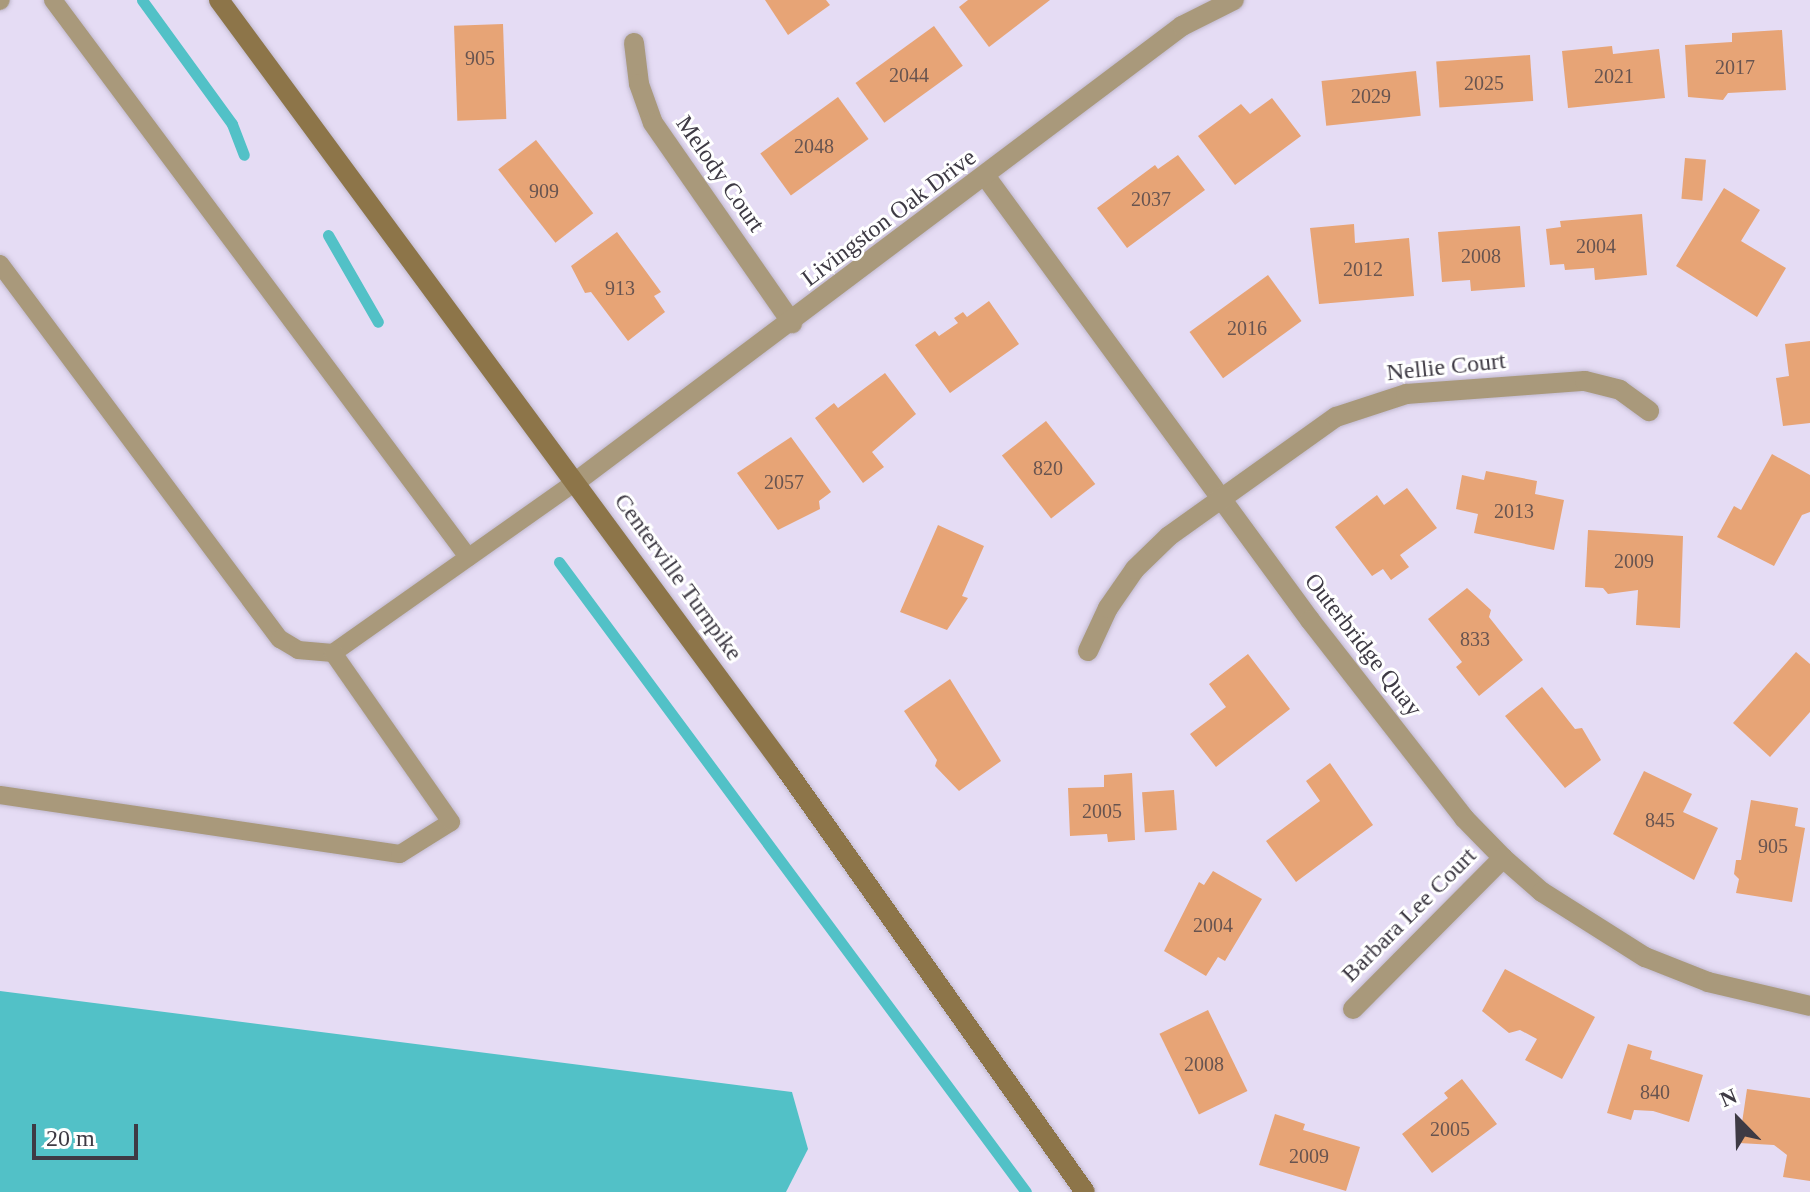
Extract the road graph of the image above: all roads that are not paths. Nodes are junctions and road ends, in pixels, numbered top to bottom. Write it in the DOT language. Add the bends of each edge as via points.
graph roads {
  1 [pos="53,0"];
  2 [pos="219,0"];
  3 [pos="1234,0"];
  4 [pos="634,43"];
  5 [pos="986,177"];
  6 [pos="0,264"];
  7 [pos="792,323"];
  8 [pos="1649,411"];
  9 [pos="577,481"];
  10 [pos="1220,498"];
  11 [pos="468,557"];
  12 [pos="1088,651"];
  13 [pos="333,653"];
  14 [pos="0,795"];
  15 [pos="1503,858"];
  16 [pos="1810,1006"];
  17 [pos="1353,1009"];
  18 [pos="1085,1192"];
  1 -- 11 [label="lane"];
  2 -- 9 [label="main road, Centerville Turnpike"];
  3 -- 5 [label="street, Livingston Oak Drive" via="1182,26"];
  4 -- 7 [label="street, Melody Court" via="639,84 653,123"];
  5 -- 7 [label="street, Livingston Oak Drive"];
  5 -- 10 [label="street, Outerbridge Quay"];
  6 -- 13 [label="lane" via="280,639 298,650"];
  7 -- 9 [label="street, Livingston Oak Drive"];
  8 -- 10 [label="street, Nellie Court" via="1620,390 1585,381 1406,394 1336,417"];
  9 -- 11 [label="lane"];
  9 -- 18 [label="main road, Centerville Turnpike"];
  10 -- 12 [label="street, Nellie Court" via="1135,569 1108,608"];
  10 -- 15 [label="street, Outerbridge Quay" via="1464,818"];
  11 -- 13 [label="lane"];
  13 -- 14 [label="lane" via="451,822 400,854"];
  15 -- 16 [label="street, Outerbridge Quay" via="1564,908 1645,957 1708,982"];
  15 -- 17 [label="street, Barbara Lee Court"];
}
